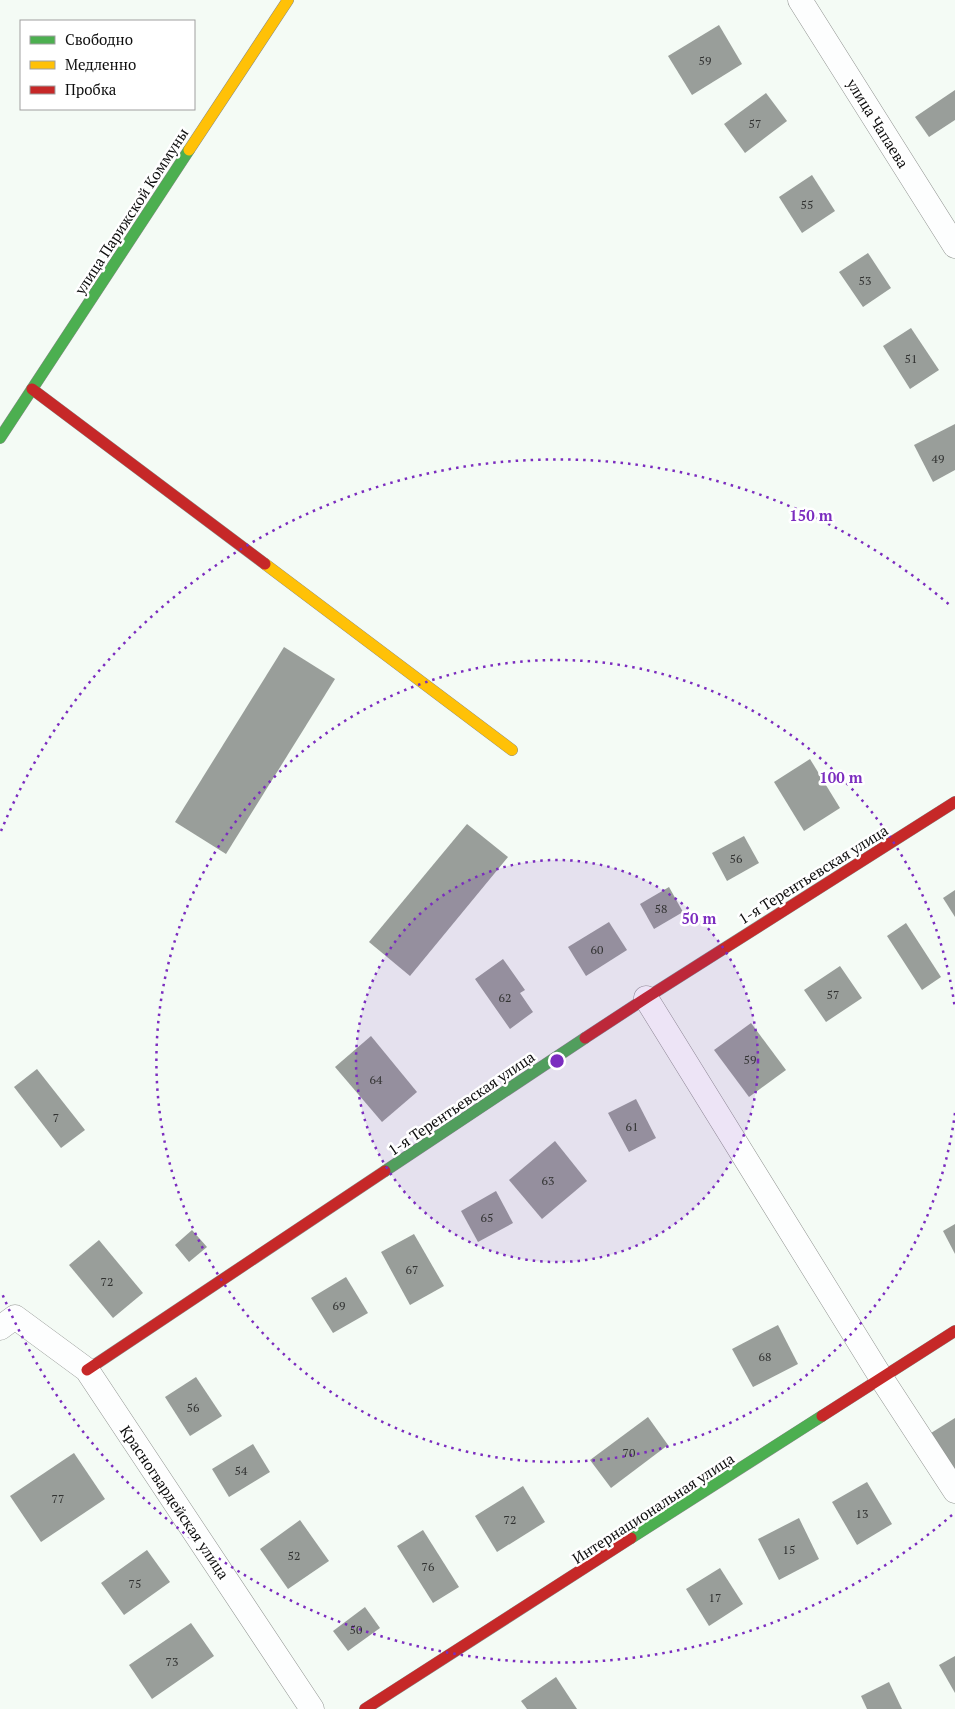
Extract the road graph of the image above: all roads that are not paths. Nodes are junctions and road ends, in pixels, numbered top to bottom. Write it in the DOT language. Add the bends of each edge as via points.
graph roads {
  1 [pos="288,0"];
  2 [pos="800,0"];
  3 [pos="955,246"];
  4 [pos="32,389"];
  5 [pos="0,438"];
  6 [pos="512,750"];
  7 [pos="955,802"];
  8 [pos="646,998"];
  9 [pos="8,1322"];
  10 [pos="955,1331"];
  11 [pos="87,1370"];
  12 [pos="882,1379"];
  13 [pos="955,1491"];
  14 [pos="312,1709"];
  15 [pos="366,1709"];
  1 -- 4 [label="street, улица Парижской Коммуны"];
  2 -- 3 [label="street, улица Чапаева"];
  4 -- 5 [label="street, улица Парижской Коммуны"];
  4 -- 6 [label="street"];
  7 -- 8 [label="street, 1-я Терентьевская улица"];
  8 -- 11 [label="street, 1-я Терентьевская улица"];
  8 -- 12 [label="street"];
  9 -- 11 [label="street, Красногвардейская улица"];
  10 -- 12 [label="street, Интернациональная улица"];
  11 -- 14 [label="street, Красногвардейская улица"];
  12 -- 13 [label="street"];
  12 -- 15 [label="street, Интернациональная улица"];
}
